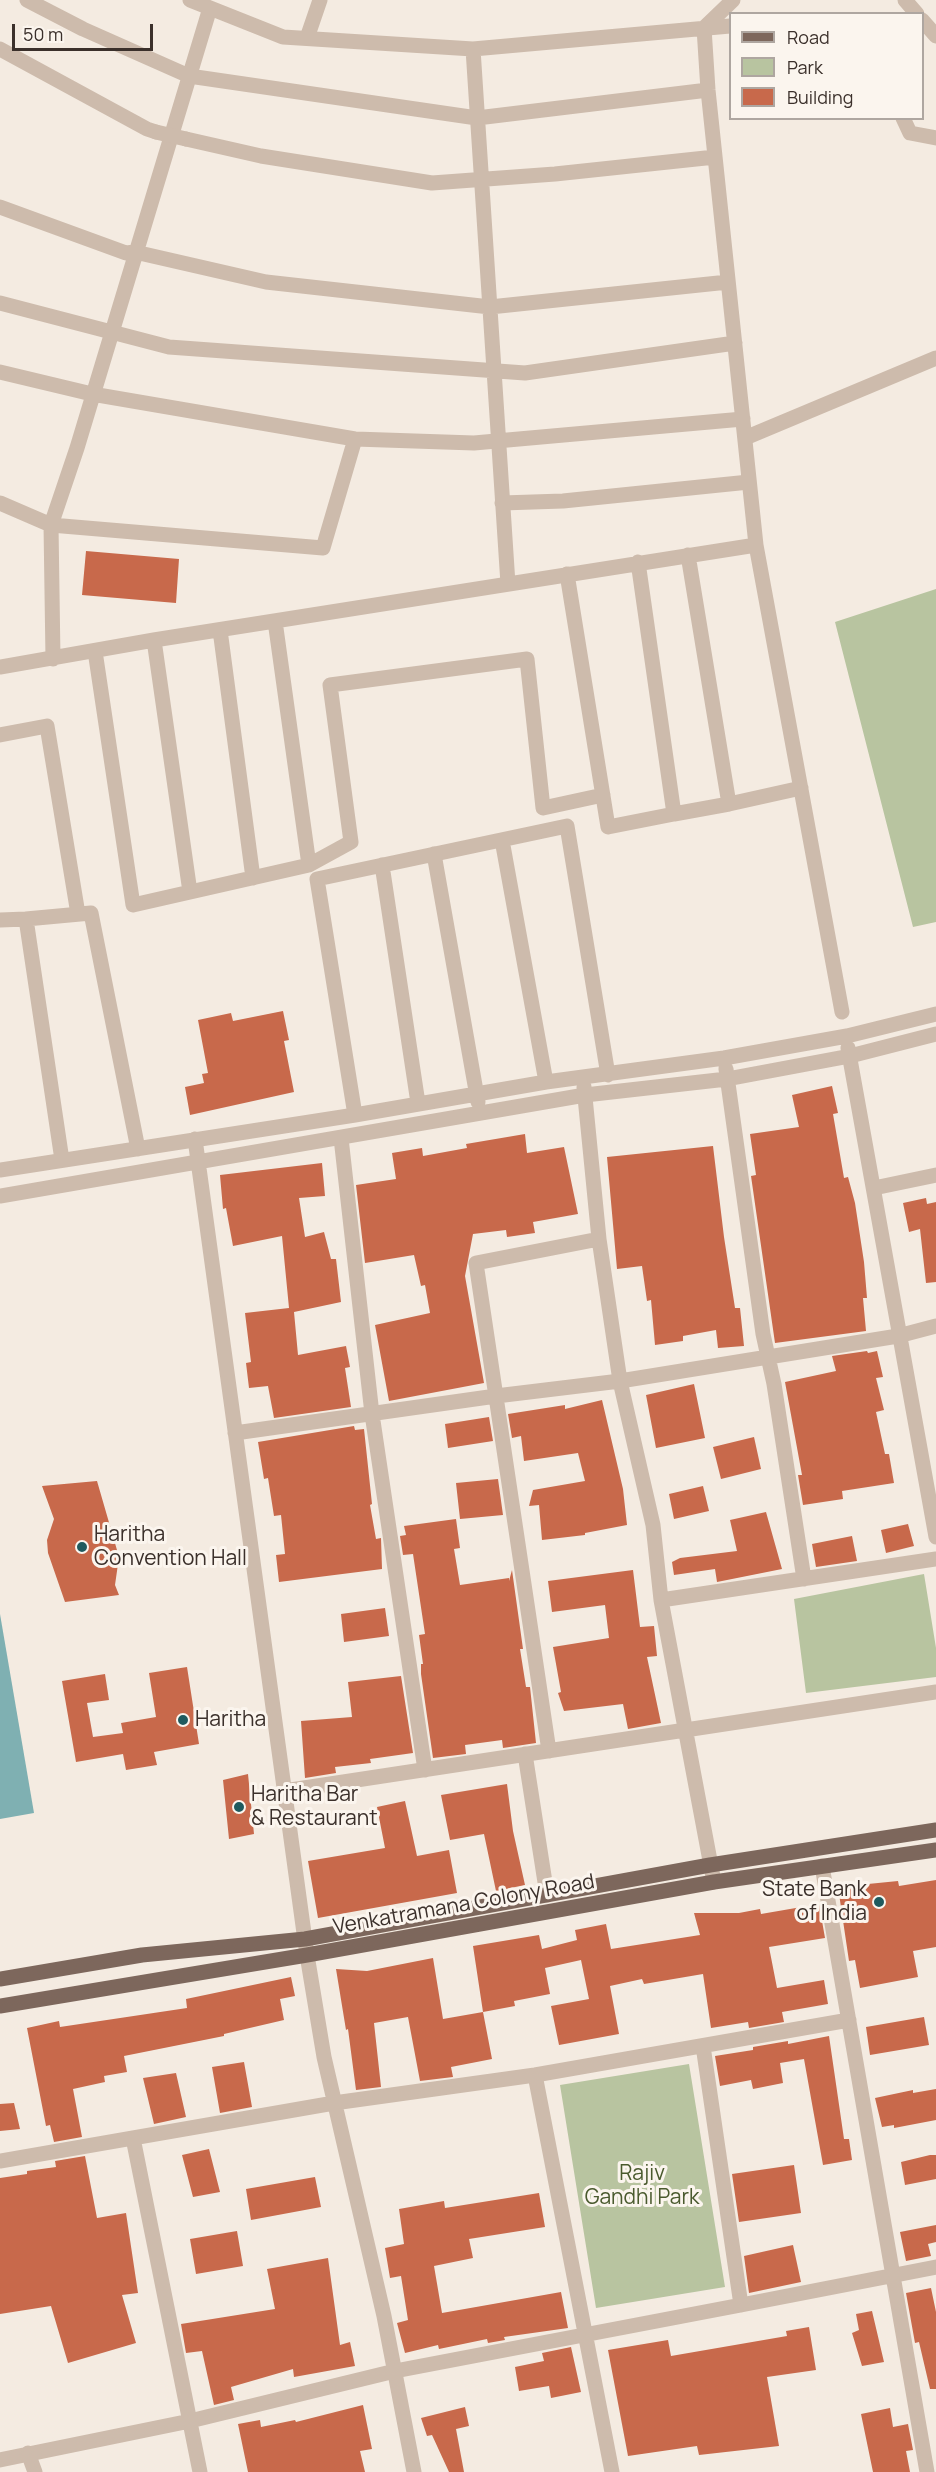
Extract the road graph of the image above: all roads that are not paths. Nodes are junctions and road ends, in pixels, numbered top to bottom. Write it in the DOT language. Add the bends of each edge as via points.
graph roads {
  1 [pos="27,0"];
  2 [pos="190,0"];
  3 [pos="320,0"];
  4 [pos="733,0"];
  5 [pos="905,0"];
  6 [pos="210,8"];
  7 [pos="915,12"];
  8 [pos="924,22"];
  9 [pos="729,26"];
  10 [pos="704,28"];
  11 [pos="936,36"];
  12 [pos="307,38"];
  13 [pos="473,49"];
  14 [pos="0,50"];
  15 [pos="189,76"];
  16 [pos="708,90"];
  17 [pos="477,118"];
  18 [pos="904,120"];
  19 [pos="936,138"];
  20 [pos="715,156"];
  21 [pos="482,179"];
  22 [pos="0,207"];
  23 [pos="135,252"];
  24 [pos="728,282"];
  25 [pos="0,303"];
  26 [pos="490,307"];
  27 [pos="111,331"];
  28 [pos="735,343"];
  29 [pos="936,358"];
  30 [pos="494,371"];
  31 [pos="0,372"];
  32 [pos="92,394"];
  33 [pos="743,419"];
  34 [pos="745,438"];
  35 [pos="355,440"];
  36 [pos="498,440"];
  37 [pos="749,482"];
  38 [pos="502,502"];
  39 [pos="0,503"];
  40 [pos="51,525"];
  41 [pos="756,545"];
  42 [pos="688,555"];
  43 [pos="638,562"];
  44 [pos="567,574"];
  45 [pos="508,584"];
  46 [pos="275,621"];
  47 [pos="220,630"];
  48 [pos="154,640"];
  49 [pos="95,651"];
  50 [pos="53,658"];
  51 [pos="0,668"];
  52 [pos="0,735"];
  53 [pos="801,788"];
  54 [pos="603,795"];
  55 [pos="729,804"];
  56 [pos="674,814"];
  57 [pos="502,840"];
  58 [pos="434,854"];
  59 [pos="309,865"];
  60 [pos="382,865"];
  61 [pos="253,878"];
  62 [pos="190,892"];
  63 [pos="78,914"];
  64 [pos="26,919"];
  65 [pos="0,920"];
  66 [pos="842,1012"];
  67 [pos="936,1014"];
  68 [pos="880,1028"];
  69 [pos="936,1034"];
  70 [pos="847,1036"];
  71 [pos="885,1047"];
  72 [pos="850,1056"];
  73 [pos="724,1058"];
  74 [pos="608,1075"];
  75 [pos="583,1078"];
  76 [pos="727,1079"];
  77 [pos="546,1082"];
  78 [pos="476,1093"];
  79 [pos="585,1095"];
  80 [pos="418,1103"];
  81 [pos="479,1114"];
  82 [pos="355,1115"];
  83 [pos="341,1138"];
  84 [pos="195,1140"];
  85 [pos="138,1149"];
  86 [pos="62,1160"];
  87 [pos="198,1163"];
  88 [pos="0,1170"];
  89 [pos="936,1175"];
  90 [pos="874,1188"];
  91 [pos="0,1196"];
  92 [pos="599,1239"];
  93 [pos="936,1326"];
  94 [pos="898,1336"];
  95 [pos="767,1356"];
  96 [pos="620,1381"];
  97 [pos="496,1396"];
  98 [pos="372,1414"];
  99 [pos="235,1433"];
  100 [pos="936,1537"];
  101 [pos="936,1559"];
  102 [pos="804,1579"];
  103 [pos="661,1600"];
  104 [pos="936,1692"];
  105 [pos="685,1730"];
  106 [pos="549,1751"];
  107 [pos="525,1754"];
  108 [pos="425,1770"];
  109 [pos="284,1791"];
  110 [pos="936,1830"];
  111 [pos="936,1850"];
  112 [pos="710,1865"];
  113 [pos="822,1866"];
  114 [pos="714,1882"];
  115 [pos="547,1895"];
  116 [pos="305,1939"];
  117 [pos="307,1955"];
  118 [pos="0,1979"];
  119 [pos="0,2006"];
  120 [pos="849,2020"];
  121 [pos="703,2046"];
  122 [pos="535,2074"];
  123 [pos="334,2103"];
  124 [pos="133,2138"];
  125 [pos="0,2161"];
  126 [pos="936,2267"];
  127 [pos="891,2274"];
  128 [pos="741,2305"];
  129 [pos="585,2333"];
  130 [pos="395,2371"];
  131 [pos="190,2421"];
  132 [pos="28,2453"];
  133 [pos="0,2460"];
  134 [pos="35,2472"];
  135 [pos="200,2472"];
  136 [pos="414,2472"];
  137 [pos="612,2472"];
  138 [pos="927,2472"];
  1 -- 15 [label="street"];
  2 -- 6 [label="street"];
  3 -- 12 [label="street"];
  4 -- 10 [label="street"];
  5 -- 7 [label="street"];
  6 -- 12 [label="street" via="283,37"];
  6 -- 15 [label="street"];
  8 -- 11 [label="street"];
  9 -- 10 [label="street"];
  10 -- 13 [label="street"];
  10 -- 16 [label="street"];
  12 -- 13 [label="street"];
  13 -- 17 [label="street"];
  14 -- 21 [label="street, bridge" via="156,132 261,156 432,183"];
  15 -- 17 [label="street"];
  15 -- 23 [label="street"];
  16 -- 17 [label="street"];
  16 -- 20 [label="street"];
  17 -- 21 [label="street"];
  18 -- 19 [label="street" via="910,133"];
  20 -- 21 [label="street"];
  20 -- 24 [label="street"];
  21 -- 26 [label="street"];
  22 -- 23 [label="street" via="126,253"];
  23 -- 26 [label="street" via="266,282"];
  23 -- 27 [label="street"];
  24 -- 26 [label="street"];
  24 -- 28 [label="street"];
  25 -- 27 [label="street"];
  26 -- 30 [label="street"];
  27 -- 30 [label="street" via="170,348"];
  27 -- 32 [label="street"];
  28 -- 30 [label="street" via="525,373"];
  28 -- 33 [label="street"];
  29 -- 34 [label="street"];
  30 -- 36 [label="street"];
  31 -- 32 [label="street"];
  32 -- 35 [label="street"];
  32 -- 40 [label="street"];
  33 -- 34 [label="street"];
  33 -- 36 [label="street"];
  34 -- 37 [label="street"];
  35 -- 36 [label="street"];
  35 -- 40 [label="street" via="323,548"];
  36 -- 38 [label="street"];
  37 -- 38 [label="street" via="563,501"];
  37 -- 41 [label="street"];
  38 -- 45 [label="street"];
  39 -- 40 [label="street"];
  40 -- 50 [label="street"];
  41 -- 42 [label="street"];
  41 -- 53 [label="street"];
  42 -- 43 [label="street"];
  42 -- 55 [label="street"];
  43 -- 44 [label="street"];
  43 -- 56 [label="street"];
  44 -- 45 [label="street"];
  44 -- 54 [label="street"];
  45 -- 46 [label="street"];
  46 -- 47 [label="street"];
  46 -- 59 [label="street"];
  47 -- 48 [label="street"];
  47 -- 61 [label="street"];
  48 -- 49 [label="street"];
  48 -- 62 [label="street"];
  49 -- 50 [label="street"];
  49 -- 62 [label="street" via="133,905"];
  50 -- 51 [label="street"];
  52 -- 63 [label="street" via="47,726"];
  53 -- 55 [label="street"];
  53 -- 66 [label="street"];
  54 -- 56 [label="street" via="608,827"];
  54 -- 59 [label="street" via="543,808 527,659 330,685 351,842"];
  55 -- 56 [label="street"];
  57 -- 58 [label="street"];
  57 -- 74 [label="street" via="567,826"];
  57 -- 77 [label="street"];
  58 -- 60 [label="street"];
  58 -- 78 [label="street"];
  59 -- 61 [label="street"];
  60 -- 80 [label="street"];
  60 -- 82 [label="street" via="317,879"];
  61 -- 62 [label="street"];
  63 -- 64 [label="street"];
  63 -- 85 [label="street" via="92,913"];
  64 -- 65 [label="street"];
  64 -- 86 [label="street"];
  67 -- 68 [label="street"];
  68 -- 70 [label="street"];
  68 -- 71 [label="street"];
  69 -- 71 [label="street"];
  70 -- 72 [label="street"];
  70 -- 73 [label="street"];
  71 -- 72 [label="street"];
  72 -- 76 [label="street"];
  72 -- 90 [label="street"];
  73 -- 74 [label="street"];
  73 -- 76 [label="street"];
  74 -- 75 [label="street"];
  75 -- 77 [label="street"];
  75 -- 79 [label="street"];
  76 -- 79 [label="street"];
  76 -- 95 [label="street"];
  77 -- 78 [label="street"];
  78 -- 80 [label="street"];
  78 -- 81 [label="street"];
  79 -- 81 [label="street"];
  79 -- 92 [label="street"];
  80 -- 82 [label="street"];
  81 -- 83 [label="street"];
  82 -- 84 [label="street"];
  83 -- 87 [label="street"];
  83 -- 98 [label="street"];
  84 -- 85 [label="street"];
  84 -- 87 [label="street"];
  85 -- 86 [label="street"];
  86 -- 88 [label="street"];
  87 -- 91 [label="street"];
  87 -- 99 [label="street"];
  89 -- 90 [label="street"];
  90 -- 94 [label="street"];
  92 -- 96 [label="street"];
  92 -- 97 [label="street" via="476,1263"];
  93 -- 94 [label="street"];
  94 -- 95 [label="street"];
  94 -- 100 [label="street"];
  95 -- 96 [label="street"];
  95 -- 102 [label="street"];
  96 -- 97 [label="street"];
  96 -- 103 [label="street" via="653,1525"];
  97 -- 98 [label="street"];
  97 -- 106 [label="street"];
  98 -- 99 [label="street"];
  98 -- 108 [label="street"];
  99 -- 109 [label="street"];
  101 -- 102 [label="street"];
  102 -- 103 [label="street"];
  103 -- 105 [label="street"];
  104 -- 105 [label="street"];
  105 -- 106 [label="street"];
  105 -- 112 [label="street"];
  106 -- 107 [label="street"];
  107 -- 108 [label="street"];
  107 -- 115 [label="street"];
  108 -- 109 [label="street"];
  109 -- 116 [label="street"];
  110 -- 112 [label="main road"];
  111 -- 113 [label="main road, Venkatramana Colony Road"];
  112 -- 114 [label="street"];
  112 -- 115 [label="main road"];
  113 -- 114 [label="main road, Venkatramana Colony Road"];
  113 -- 120 [label="street"];
  114 -- 117 [label="main road, Venkatramana Colony Road"];
  115 -- 116 [label="main road"];
  116 -- 117 [label="street"];
  116 -- 118 [label="main road" via="142,1955"];
  117 -- 119 [label="main road, Venkatramana Colony Road"];
  117 -- 123 [label="street"];
  120 -- 121 [label="street"];
  120 -- 127 [label="street"];
  121 -- 122 [label="street"];
  121 -- 128 [label="street"];
  122 -- 123 [label="street"];
  122 -- 129 [label="street"];
  123 -- 124 [label="street"];
  123 -- 130 [label="street"];
  124 -- 125 [label="street"];
  124 -- 131 [label="street"];
  126 -- 127 [label="street"];
  127 -- 128 [label="street"];
  127 -- 138 [label="street"];
  128 -- 129 [label="street"];
  129 -- 130 [label="street"];
  129 -- 137 [label="street"];
  130 -- 131 [label="street"];
  130 -- 136 [label="street"];
  131 -- 132 [label="street"];
  131 -- 135 [label="street"];
  132 -- 133 [label="street"];
  132 -- 134 [label="street"];
}
